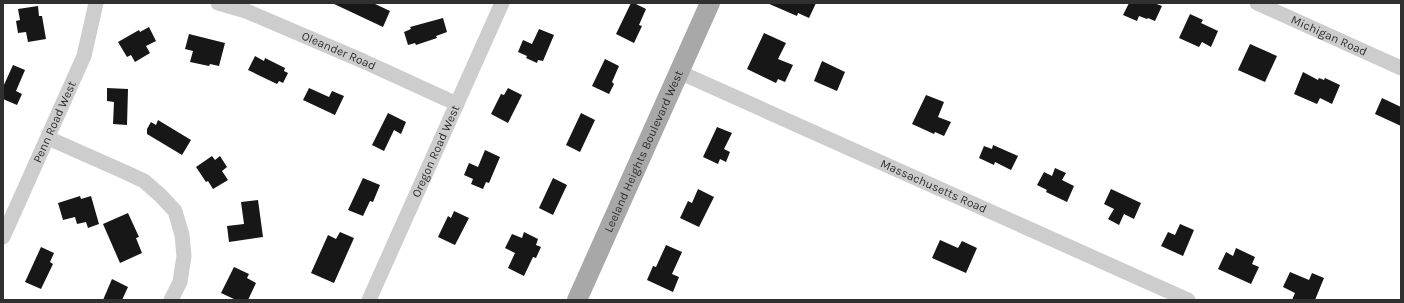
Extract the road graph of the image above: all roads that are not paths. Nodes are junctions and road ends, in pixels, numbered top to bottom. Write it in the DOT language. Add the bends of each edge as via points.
graph roads {
  1 [pos="96,3"];
  2 [pos="218,3"];
  3 [pos="502,3"];
  4 [pos="710,3"];
  5 [pos="1257,3"];
  6 [pos="1401,68"];
  7 [pos="679,72"];
  8 [pos="457,104"];
  9 [pos="48,138"];
  10 [pos="3,237"];
  11 [pos="172,300"];
  12 [pos="369,300"];
  13 [pos="576,300"];
  14 [pos="1188,300"];
  1 -- 9 [label="street, Penn Road West" via="84,56"];
  2 -- 8 [label="street, Oleander Road" via="246,11"];
  3 -- 8 [label="street, Oregon Road West"];
  4 -- 7 [label="main road, Leeland Heights Boulevard West"];
  5 -- 6 [label="street, Michigan Road"];
  7 -- 13 [label="main road, Leeland Heights Boulevard West"];
  7 -- 14 [label="street, Massachusetts Road"];
  8 -- 12 [label="street, Oregon Road West"];
  9 -- 10 [label="street, Penn Road West"];
  9 -- 11 [label="street" via="144,181 175,211 182,235 184,256 180,282"];
}
